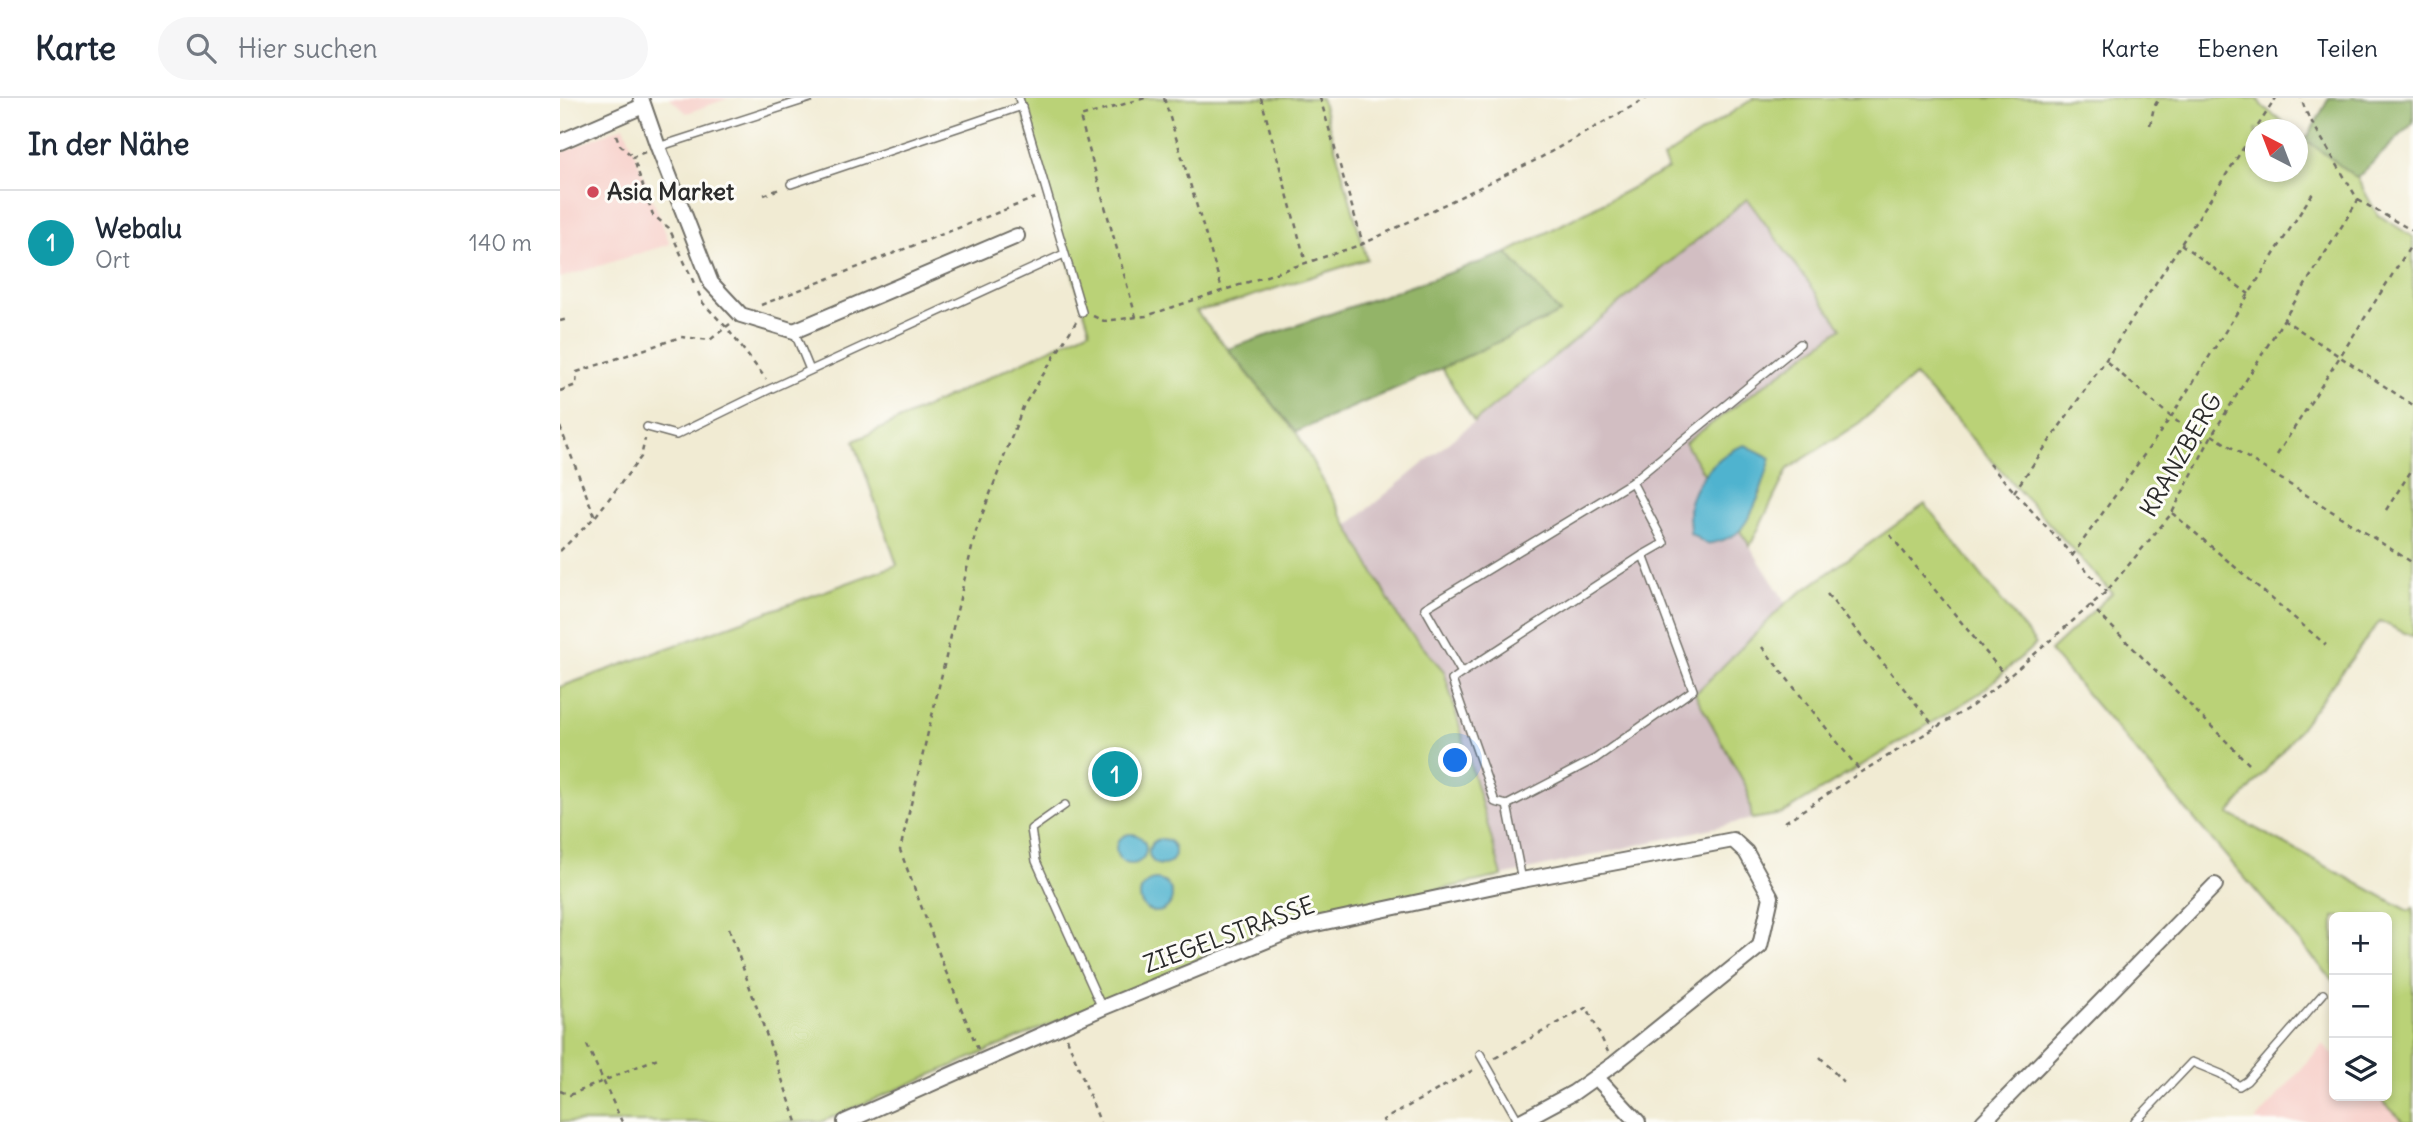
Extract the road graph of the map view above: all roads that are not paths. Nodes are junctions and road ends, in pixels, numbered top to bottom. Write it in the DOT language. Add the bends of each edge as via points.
graph roads {
  1 [pos="810,98"];
  2 [pos="642,102"];
  3 [pos="1021,102"];
  4 [pos="560,142"];
  5 [pos="658,147"];
  6 [pos="792,184"];
  7 [pos="1017,236"];
  8 [pos="1064,254"];
  9 [pos="1082,312"];
  10 [pos="794,331"];
  11 [pos="1800,344"];
  12 [pos="810,370"];
  13 [pos="647,428"];
  14 [pos="1632,482"];
  15 [pos="1643,555"];
  16 [pos="1462,673"];
  17 [pos="1065,805"];
  18 [pos="1507,805"];
  19 [pos="1522,880"];
  20 [pos="2215,884"];
  21 [pos="2323,994"];
  22 [pos="1102,1007"];
  23 [pos="1480,1054"];
  24 [pos="1595,1077"];
  25 [pos="845,1122"];
  26 [pos="1519,1122"];
  27 [pos="1638,1122"];
  28 [pos="1983,1122"];
  29 [pos="2136,1122"];
  1 -- 5 [label="lane"];
  2 -- 4 [label="street"];
  2 -- 5 [label="street"];
  3 -- 6 [label="lane"];
  3 -- 8 [label="lane"];
  5 -- 10 [label="street" via="711,283 741,315"];
  7 -- 10 [label="street"];
  8 -- 9 [label="lane"];
  8 -- 12 [label="lane"];
  10 -- 12 [label="lane"];
  11 -- 14 [label="lane"];
  12 -- 13 [label="lane" via="676,435"];
  14 -- 15 [label="lane" via="1664,543"];
  14 -- 16 [label="lane" via="1425,608"];
  15 -- 16 [label="lane"];
  15 -- 18 [label="lane" via="1693,690 1595,759"];
  16 -- 18 [label="lane" via="1452,680 1495,802"];
  17 -- 22 [label="lane" via="1031,829 1036,861"];
  18 -- 19 [label="lane"];
  19 -- 22 [label="street, ZIEGELSTRASSE" via="1297,928"];
  19 -- 24 [label="street, ZIEGELSTRASSE" via="1732,840 1746,852 1771,897 1760,946"];
  20 -- 28 [label="street"];
  21 -- 29 [label="lane" via="2247,1081 2239,1086 2192,1062"];
  22 -- 25 [label="street, ZIEGELSTRASSE"];
  23 -- 26 [label="lane"];
  24 -- 26 [label="street"];
  24 -- 27 [label="street"];
}
